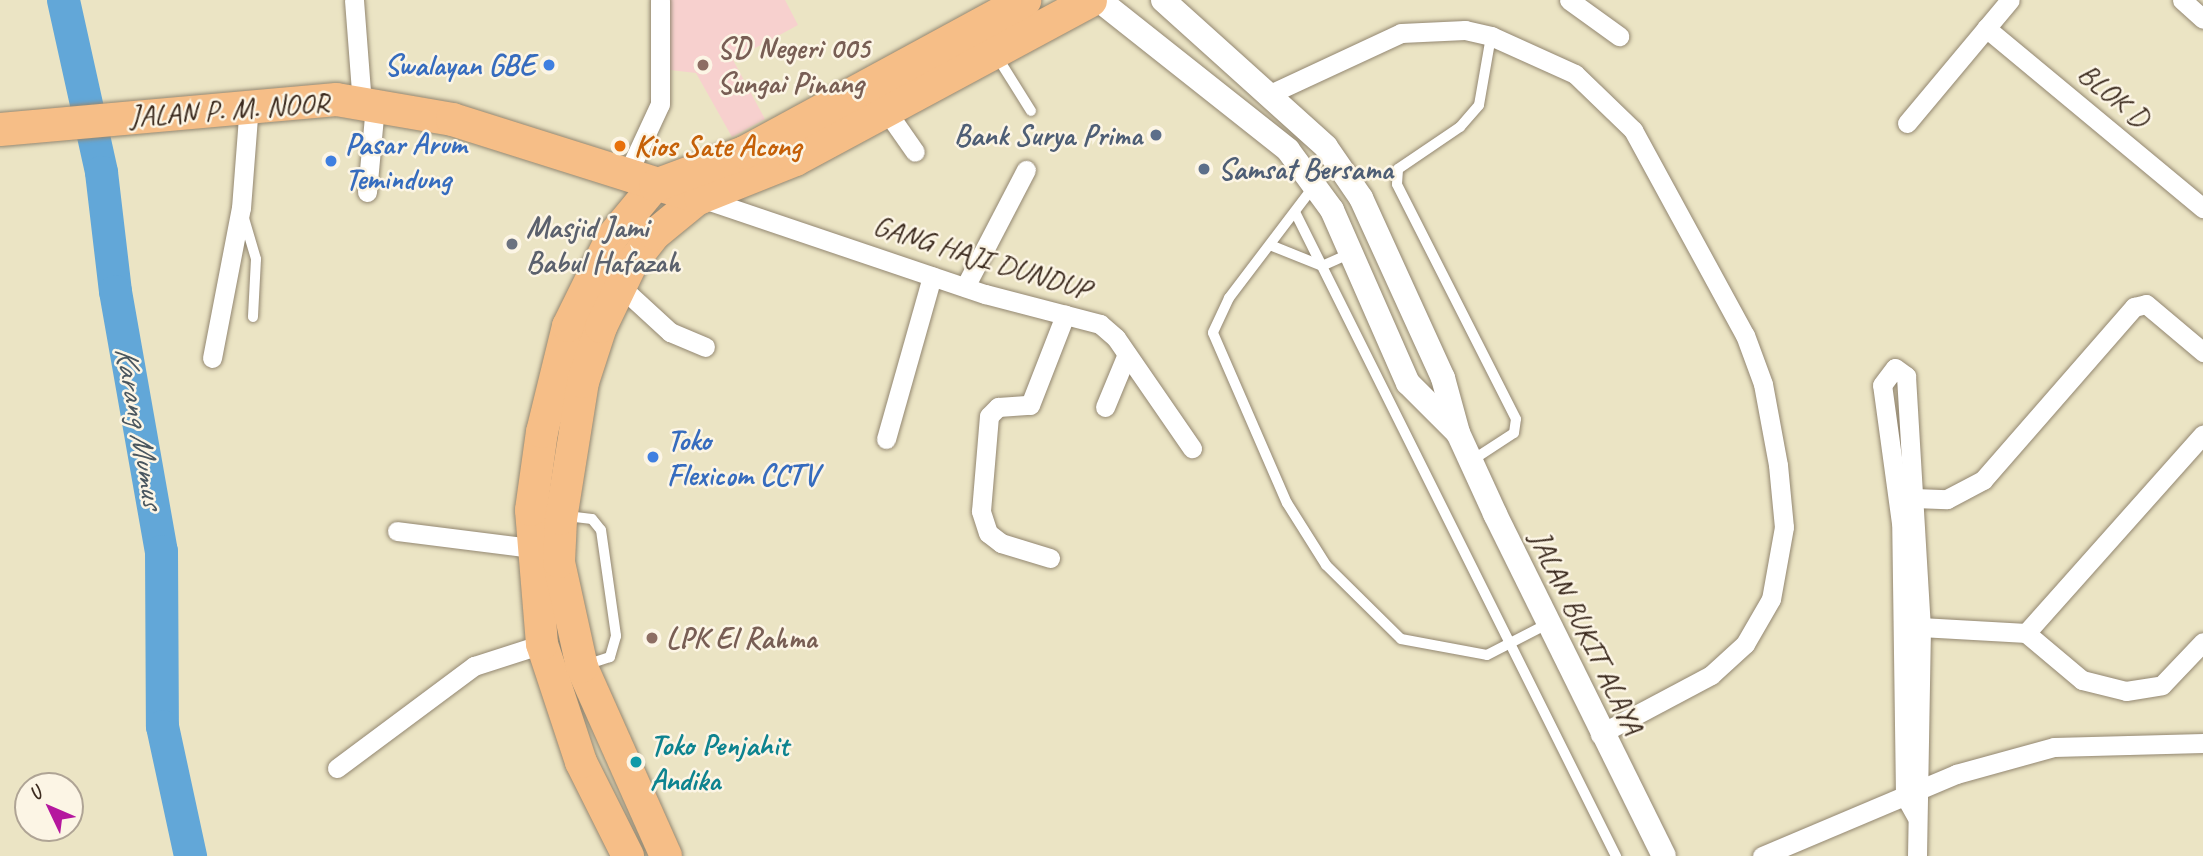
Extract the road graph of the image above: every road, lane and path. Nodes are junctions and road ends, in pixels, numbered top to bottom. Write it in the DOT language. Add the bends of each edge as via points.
graph roads {
  1 [pos="354,0"];
  2 [pos="660,0"];
  3 [pos="1024,0"];
  4 [pos="1090,0"];
  5 [pos="1099,0"];
  6 [pos="1163,0"];
  7 [pos="1569,0"];
  8 [pos="2010,0"];
  9 [pos="2182,0"];
  10 [pos="2203,19"];
  11 [pos="1197,28"];
  12 [pos="1986,28"];
  13 [pos="1491,36"];
  14 [pos="1619,36"];
  15 [pos="992,49"];
  16 [pos="1174,54"];
  17 [pos="1272,93"];
  18 [pos="368,104"];
  19 [pos="249,105"];
  20 [pos="885,109"];
  21 [pos="1031,111"];
  22 [pos="1907,123"];
  23 [pos="0,128"];
  24 [pos="915,152"];
  25 [pos="1026,170"];
  26 [pos="641,180"];
  27 [pos="1315,185"];
  28 [pos="367,192"];
  29 [pos="700,197"];
  30 [pos="241,208"];
  31 [pos="2203,208"];
  32 [pos="1295,212"];
  33 [pos="1383,237"];
  34 [pos="1270,245"];
  35 [pos="1353,252"];
  36 [pos="1322,266"];
  37 [pos="932,276"];
  38 [pos="621,286"];
  39 [pos="965,287"];
  40 [pos="1065,315"];
  41 [pos="253,317"];
  42 [pos="705,348"];
  43 [pos="2203,352"];
  44 [pos="1127,354"];
  45 [pos="212,358"];
  46 [pos="1105,407"];
  47 [pos="1458,433"];
  48 [pos="2203,434"];
  49 [pos="886,439"];
  50 [pos="1192,448"];
  51 [pos="1471,461"];
  52 [pos="1914,498"];
  53 [pos="562,516"];
  54 [pos="397,531"];
  55 [pos="531,548"];
  56 [pos="1049,558"];
  57 [pos="1547,624"];
  58 [pos="1922,628"];
  59 [pos="2026,634"];
  60 [pos="2203,642"];
  61 [pos="542,644"];
  62 [pos="1510,646"];
  63 [pos="582,667"];
  64 [pos="1600,734"];
  65 [pos="2203,743"];
  66 [pos="337,768"];
  67 [pos="1912,793"];
  68 [pos="628,856"];
  69 [pos="666,856"];
  70 [pos="1616,856"];
  71 [pos="1664,856"];
  72 [pos="1762,856"];
  73 [pos="1916,856"];
  1 -- 18 [label="street"];
  2 -- 26 [label="street" via="660,104"];
  3 -- 26 [label="highway" via="744,152"];
  4 -- 15 [label="highway"];
  5 -- 16 [label="street, JALAN BUKIT ALAYA"];
  6 -- 11 [label="street, JALAN BUKIT ALAYA"];
  7 -- 14 [label="street"];
  8 -- 12 [label="street"];
  9 -- 10 [label="street"];
  11 -- 16 [label="street"];
  11 -- 17 [label="street, JALAN BUKIT ALAYA"];
  12 -- 22 [label="street"];
  12 -- 31 [label="street, BLOK D"];
  13 -- 17 [label="street" via="1465,30 1401,33"];
  13 -- 51 [label="lane" via="1479,105 1461,127 1398,169 1397,184 1516,419 1514,433"];
  13 -- 64 [label="street" via="1575,75 1633,131 1745,335 1763,384 1778,465 1784,527 1772,598 1745,644 1711,675"];
  15 -- 20 [label="highway"];
  15 -- 21 [label="lane"];
  16 -- 27 [label="street, JALAN BUKIT ALAYA" via="1254,118"];
  17 -- 33 [label="street, JALAN BUKIT ALAYA" via="1326,147"];
  18 -- 19 [label="highway, JALAN P. M. NOOR" via="320,99"];
  18 -- 26 [label="highway, JALAN P. M. NOOR" via="452,119"];
  18 -- 28 [label="street"];
  19 -- 23 [label="highway, JALAN P. M. NOOR"];
  19 -- 30 [label="street"];
  20 -- 24 [label="street"];
  20 -- 29 [label="highway" via="795,159"];
  25 -- 39 [label="street"];
  26 -- 29 [label="highway, JALAN P. M. NOOR"];
  26 -- 55 [label="main road" via="568,326 541,432"];
  27 -- 32 [label="lane"];
  27 -- 35 [label="street, JALAN BUKIT ALAYA"];
  29 -- 37 [label="street, GANG HAJI DUNDUP"];
  29 -- 38 [label="main road" via="655,234"];
  30 -- 41 [label="lane" via="256,259"];
  30 -- 45 [label="street"];
  32 -- 34 [label="lane"];
  32 -- 36 [label="lane"];
  33 -- 35 [label="street"];
  33 -- 47 [label="street, JALAN BUKIT ALAYA" via="1443,378"];
  34 -- 36 [label="lane"];
  34 -- 62 [label="lane" via="1220,312 1213,333 1245,418 1314,548 1401,639 1475,656"];
  35 -- 36 [label="lane"];
  35 -- 47 [label="street, JALAN BUKIT ALAYA" via="1408,383"];
  36 -- 62 [label="lane"];
  37 -- 39 [label="street, GANG HAJI DUNDUP"];
  37 -- 49 [label="street"];
  38 -- 42 [label="street" via="670,332"];
  38 -- 53 [label="main road" via="583,382"];
  39 -- 40 [label="street, GANG HAJI DUNDUP"];
  40 -- 44 [label="street, GANG HAJI DUNDUP" via="1100,324"];
  40 -- 56 [label="street" via="1030,405 998,407 989,416 981,511 988,533 1001,542"];
  43 -- 52 [label="street" via="2146,304 2134,306 1983,480 1947,499"];
  44 -- 46 [label="street"];
  44 -- 50 [label="street, GANG HAJI DUNDUP"];
  47 -- 51 [label="street, JALAN BUKIT ALAYA"];
  48 -- 59 [label="street"];
  51 -- 57 [label="street, JALAN BUKIT ALAYA"];
  52 -- 58 [label="street"];
  52 -- 67 [label="street" via="1906,376 1895,368 1884,377 1884,395 1900,523"];
  53 -- 63 [label="main road" via="559,562"];
  53 -- 63 [label="lane" via="598,522 616,636 610,657"];
  54 -- 55 [label="street"];
  55 -- 61 [label="main road"];
  57 -- 62 [label="lane"];
  57 -- 64 [label="street, JALAN BUKIT ALAYA"];
  58 -- 59 [label="street"];
  58 -- 67 [label="street"];
  59 -- 60 [label="street" via="2082,680 2126,691 2162,685"];
  61 -- 66 [label="street" via="474,666"];
  61 -- 68 [label="main road" via="581,762"];
  62 -- 70 [label="lane"];
  63 -- 69 [label="main road"];
  64 -- 71 [label="street, JALAN BUKIT ALAYA"];
  65 -- 67 [label="street" via="2054,747"];
  67 -- 72 [label="street"];
  67 -- 73 [label="street"];
}
